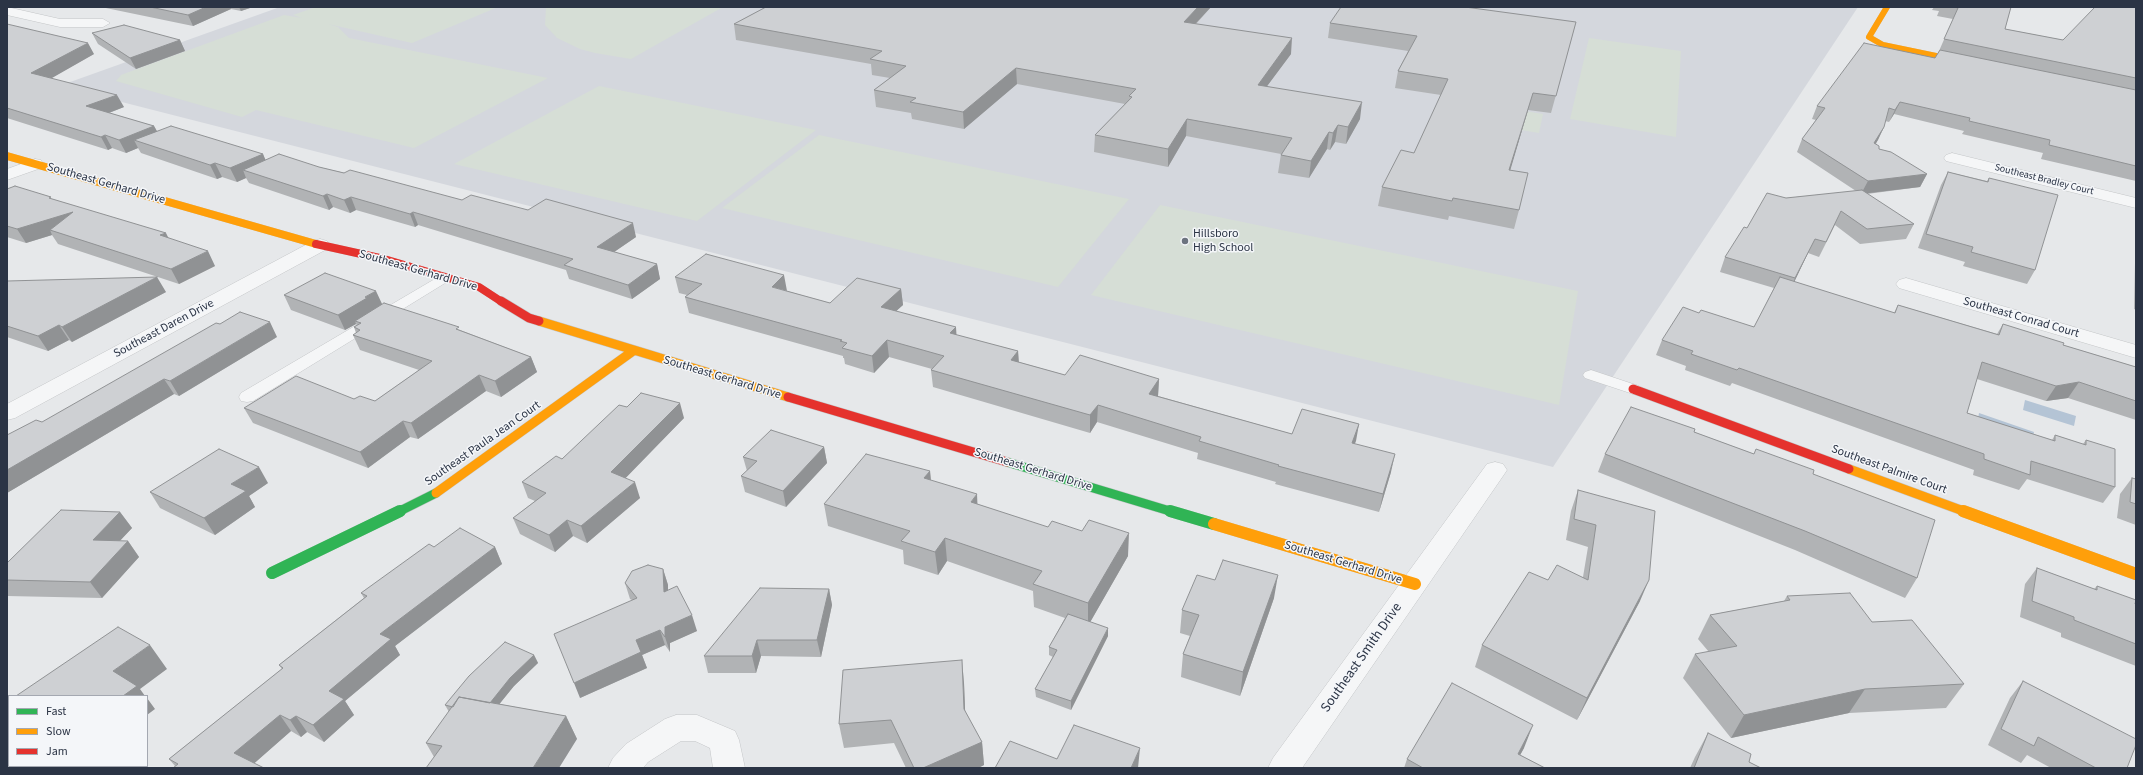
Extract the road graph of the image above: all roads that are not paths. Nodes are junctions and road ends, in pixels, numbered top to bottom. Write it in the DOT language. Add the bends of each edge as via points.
graph roads {
  1 [pos="1887,7"];
  2 [pos="7,11"];
  3 [pos="103,23"];
  4 [pos="1975,64"];
  5 [pos="7,156"];
  6 [pos="1952,158"];
  7 [pos="35,164"];
  8 [pos="7,175"];
  9 [pos="2136,203"];
  10 [pos="320,245"];
  11 [pos="446,277"];
  12 [pos="1906,284"];
  13 [pos="634,351"];
  14 [pos="2136,352"];
  15 [pos="1591,375"];
  16 [pos="1633,389"];
  17 [pos="247,397"];
  18 [pos="7,413"];
  19 [pos="1495,470"];
  20 [pos="272,573"];
  21 [pos="2136,574"];
  22 [pos="1415,584"];
  23 [pos="624,768"];
  24 [pos="728,768"];
  25 [pos="1284,768"];
  1 -- 4 [label="street" via="1869,37 1883,45"];
  2 -- 3 [label="street" via="60,23"];
  5 -- 7 [label="street, Southeast Gerhard Drive"];
  6 -- 9 [label="street, Southeast Bradley Court"];
  7 -- 8 [label="street, Southeast Gerhard Drive"];
  7 -- 10 [label="street, Southeast Gerhard Drive"];
  10 -- 11 [label="street, Southeast Gerhard Drive" via="384,259"];
  10 -- 18 [label="street, Southeast Daren Drive"];
  11 -- 13 [label="street, Southeast Gerhard Drive" via="479,287 530,318"];
  11 -- 17 [label="lane"];
  12 -- 14 [label="street, Southeast Conrad Court"];
  13 -- 20 [label="street, Southeast Paula Jean Court" via="437,493"];
  13 -- 22 [label="street, Southeast Gerhard Drive"];
  15 -- 16 [label="lane"];
  16 -- 21 [label="street, Southeast Palmire Court"];
  19 -- 22 [label="street, Southeast Smith Drive"];
  22 -- 25 [label="street, Southeast Smith Drive"];
  23 -- 24 [label="street" via="637,752 676,728 697,728 724,740"];
}
